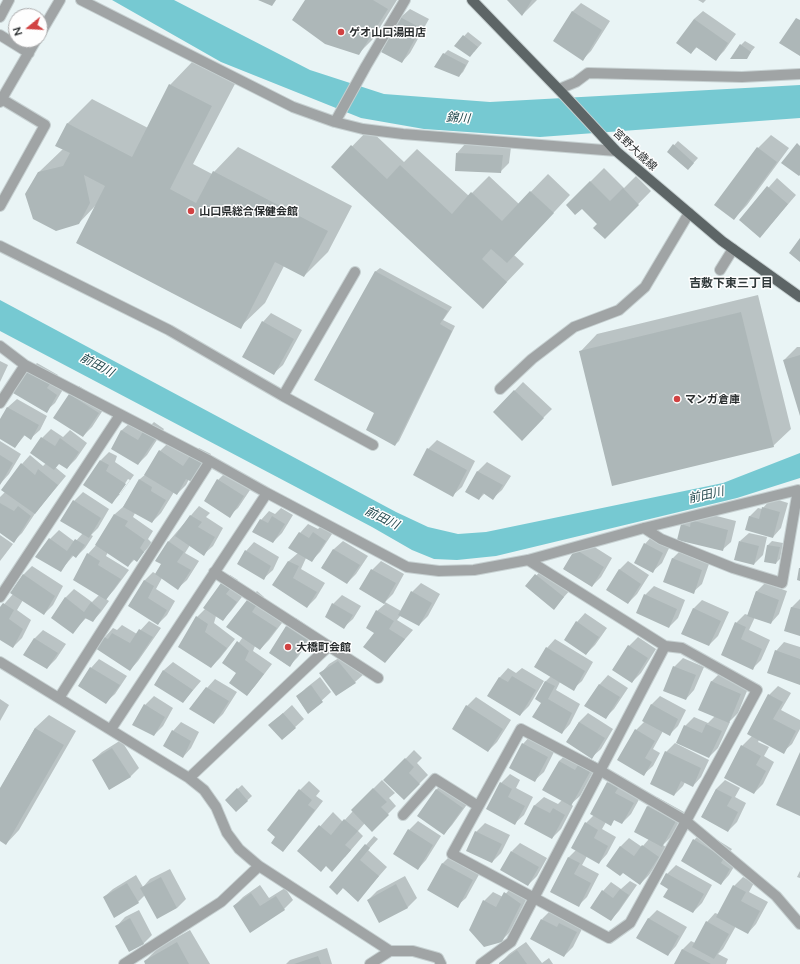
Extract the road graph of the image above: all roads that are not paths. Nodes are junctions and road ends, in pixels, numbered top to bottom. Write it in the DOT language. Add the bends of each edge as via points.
graph roads {
  1 [pos="9,0"];
  2 [pos="60,0"];
  3 [pos="81,0"];
  4 [pos="404,0"];
  5 [pos="472,0"];
  6 [pos="0,17"];
  7 [pos="48,20"];
  8 [pos="0,35"];
  9 [pos="32,48"];
  10 [pos="29,53"];
  11 [pos="800,74"];
  12 [pos="562,93"];
  13 [pos="1,100"];
  14 [pos="335,122"];
  15 [pos="614,149"];
  16 [pos="0,206"];
  17 [pos="689,213"];
  18 [pos="0,246"];
  19 [pos="733,249"];
  20 [pos="720,270"];
  21 [pos="355,272"];
  22 [pos="800,296"];
  23 [pos="0,346"];
  24 [pos="25,365"];
  25 [pos="500,388"];
  26 [pos="283,396"];
  27 [pos="0,404"];
  28 [pos="120,415"];
  29 [pos="373,445"];
  30 [pos="210,461"];
  31 [pos="799,490"];
  32 [pos="267,492"];
  33 [pos="644,528"];
  34 [pos="528,560"];
  35 [pos="214,572"];
  36 [pos="0,597"];
  37 [pos="329,646"];
  38 [pos="665,646"];
  39 [pos="0,662"];
  40 [pos="378,678"];
  41 [pos="59,698"];
  42 [pos="111,729"];
  43 [pos="601,771"];
  44 [pos="189,778"];
  45 [pos="478,806"];
  46 [pos="403,815"];
  47 [pos="686,821"];
  48 [pos="259,866"];
  49 [pos="534,898"];
  50 [pos="800,924"];
  51 [pos="390,951"];
  52 [pos="128,963"];
  53 [pos="370,964"];
  54 [pos="441,964"];
  55 [pos="481,964"];
  1 -- 6 [label="street"];
  2 -- 7 [label="street"];
  3 -- 14 [label="street" via="293,107"];
  4 -- 14 [label="street"];
  5 -- 12 [label="main road, 宮野大歳線"];
  8 -- 10 [label="street"];
  9 -- 10 [label="street"];
  10 -- 13 [label="street"];
  11 -- 12 [label="street" via="742,77 588,74"];
  12 -- 15 [label="main road, 宮野大歳線"];
  13 -- 16 [label="street" via="46,125"];
  14 -- 15 [label="street" via="363,129 403,134"];
  15 -- 17 [label="main road, 宮野大歳線"];
  17 -- 19 [label="main road, 宮野大歳線"];
  17 -- 25 [label="street" via="645,287 619,310 574,326"];
  18 -- 26 [label="street" via="169,330"];
  19 -- 20 [label="street"];
  19 -- 22 [label="main road, 宮野大歳線"];
  21 -- 26 [label="street"];
  23 -- 24 [label="street"];
  24 -- 27 [label="street"];
  24 -- 28 [label="street"];
  26 -- 29 [label="street"];
  28 -- 30 [label="street"];
  28 -- 36 [label="street"];
  30 -- 32 [label="street"];
  30 -- 41 [label="street"];
  31 -- 33 [label="street"];
  31 -- 33 [label="street" via="782,583 732,568 661,539"];
  32 -- 34 [label="street" via="407,567 439,571 474,570"];
  32 -- 35 [label="street"];
  33 -- 34 [label="street"];
  34 -- 38 [label="street"];
  35 -- 37 [label="street"];
  35 -- 42 [label="street"];
  37 -- 40 [label="street"];
  37 -- 44 [label="street"];
  38 -- 43 [label="street"];
  38 -- 47 [label="street" via="682,648 757,690"];
  39 -- 41 [label="street"];
  41 -- 42 [label="street"];
  42 -- 44 [label="street"];
  43 -- 45 [label="street" via="521,729"];
  43 -- 47 [label="street"];
  43 -- 49 [label="street"];
  44 -- 48 [label="street" via="204,790 216,807 227,833 238,849"];
  45 -- 46 [label="street" via="435,779"];
  45 -- 49 [label="street" via="452,854"];
  47 -- 49 [label="street" via="630,923 609,938"];
  47 -- 50 [label="street" via="776,896"];
  48 -- 51 [label="street"];
  48 -- 52 [label="street" via="221,902"];
  49 -- 55 [label="street" via="511,942"];
  51 -- 53 [label="street"];
  51 -- 54 [label="street" via="413,952 438,958"];
}
